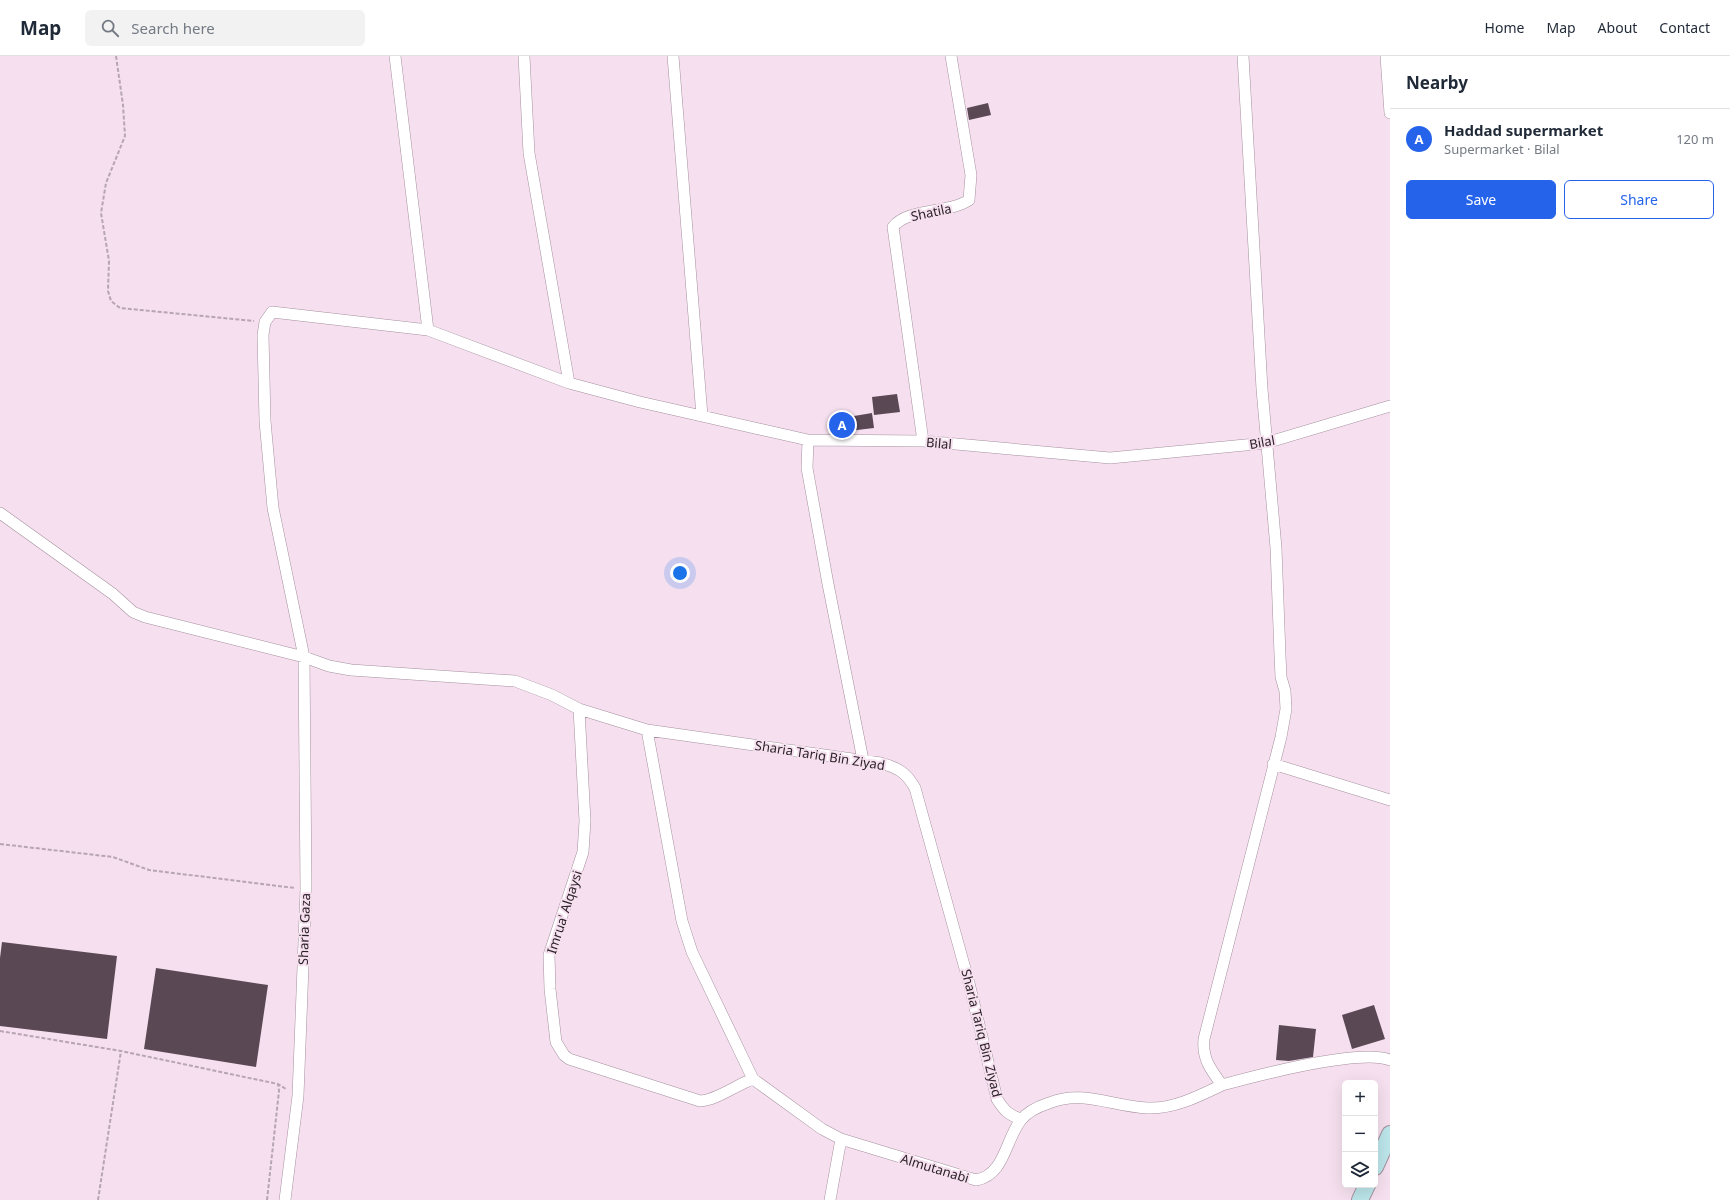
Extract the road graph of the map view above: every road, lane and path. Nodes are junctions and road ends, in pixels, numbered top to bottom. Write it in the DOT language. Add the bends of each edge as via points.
graph roads {
  1 [pos="116,56"];
  2 [pos="395,56"];
  3 [pos="524,56"];
  4 [pos="673,56"];
  5 [pos="951,56"];
  6 [pos="1243,56"];
  7 [pos="1386,56"];
  8 [pos="1390,113"];
  9 [pos="265,322"];
  10 [pos="428,330"];
  11 [pos="569,383"];
  12 [pos="1390,406"];
  13 [pos="702,416"];
  14 [pos="808,440"];
  15 [pos="922,441"];
  16 [pos="1266,443"];
  17 [pos="0,513"];
  18 [pos="304,658"];
  19 [pos="579,709"];
  20 [pos="647,730"];
  21 [pos="863,760"];
  22 [pos="1273,764"];
  23 [pos="1390,800"];
  24 [pos="0,844"];
  25 [pos="306,889"];
  26 [pos="0,1031"];
  27 [pos="121,1052"];
  28 [pos="1390,1060"];
  29 [pos="753,1079"];
  30 [pos="278,1084"];
  31 [pos="1222,1085"];
  32 [pos="298,1096"];
  33 [pos="1021,1119"];
  34 [pos="1390,1134"];
  35 [pos="841,1139"];
  36 [pos="1378,1160"];
  37 [pos="1366,1188"];
  38 [pos="98,1200"];
  39 [pos="267,1200"];
  40 [pos="285,1200"];
  41 [pos="830,1200"];
  42 [pos="1360,1200"];
  1 -- 9 [label="path" via="125,136 106,183 101,213 109,261 108,291 111,301 120,308"];
  2 -- 10 [label="street"];
  3 -- 11 [label="street" via="530,153"];
  4 -- 13 [label="street"];
  5 -- 15 [label="street, Shatila" via="970,175 969,200 951,208 905,217 893,227"];
  6 -- 16 [label="street"];
  7 -- 8 [label="street"];
  9 -- 10 [label="street, Bilal" via="272,312"];
  9 -- 18 [label="street, Sharia Gaza" via="265,421 274,508"];
  10 -- 11 [label="street, Bilal"];
  11 -- 13 [label="street, Bilal"];
  12 -- 16 [label="street, Bilal"];
  13 -- 14 [label="street, Bilal"];
  14 -- 15 [label="street, Bilal"];
  14 -- 21 [label="street" via="807,468"];
  15 -- 16 [label="street, Bilal" via="1110,458"];
  16 -- 22 [label="street" via="1274,510 1280,655 1286,709"];
  17 -- 18 [label="street, Sharia Tariq Bin Ziyad" via="113,594 133,612"];
  18 -- 19 [label="street, Sharia Tariq Bin Ziyad" via="351,670 515,681 552,695"];
  18 -- 25 [label="street, Sharia Gaza"];
  19 -- 20 [label="street, Sharia Tariq Bin Ziyad"];
  19 -- 29 [label="street, Imrua' Alqaysi" via="586,821 583,852 549,955 550,989 558,1048 569,1059 700,1101 707,1101"];
  20 -- 21 [label="street, Sharia Tariq Bin Ziyad"];
  20 -- 29 [label="street" via="682,921 698,965"];
  21 -- 33 [label="street, Sharia Tariq Bin Ziyad" via="894,767 908,776 915,788 969,983 997,1099 1005,1112"];
  22 -- 23 [label="street"];
  22 -- 31 [label="street" via="1204,1040 1205,1058"];
  24 -- 25 [label="path" via="113,857 149,870"];
  25 -- 32 [label="street, Sharia Gaza"];
  26 -- 27 [label="path"];
  27 -- 30 [label="path"];
  27 -- 38 [label="path"];
  28 -- 31 [label="street" via="1342,1060 1278,1070"];
  29 -- 35 [label="street" via="822,1129"];
  30 -- 32 [label="path"];
  30 -- 39 [label="path"];
  31 -- 33 [label="street" via="1192,1099 1159,1108 1117,1104 1076,1096 1035,1109"];
  32 -- 40 [label="street, Sharia Gaza"];
  33 -- 35 [label="street, Almutanabi" via="996,1169 989,1176 976,1180"];
  34 -- 36 [label="main road"];
  35 -- 41 [label="street"];
  37 -- 42 [label="main road"];
}
